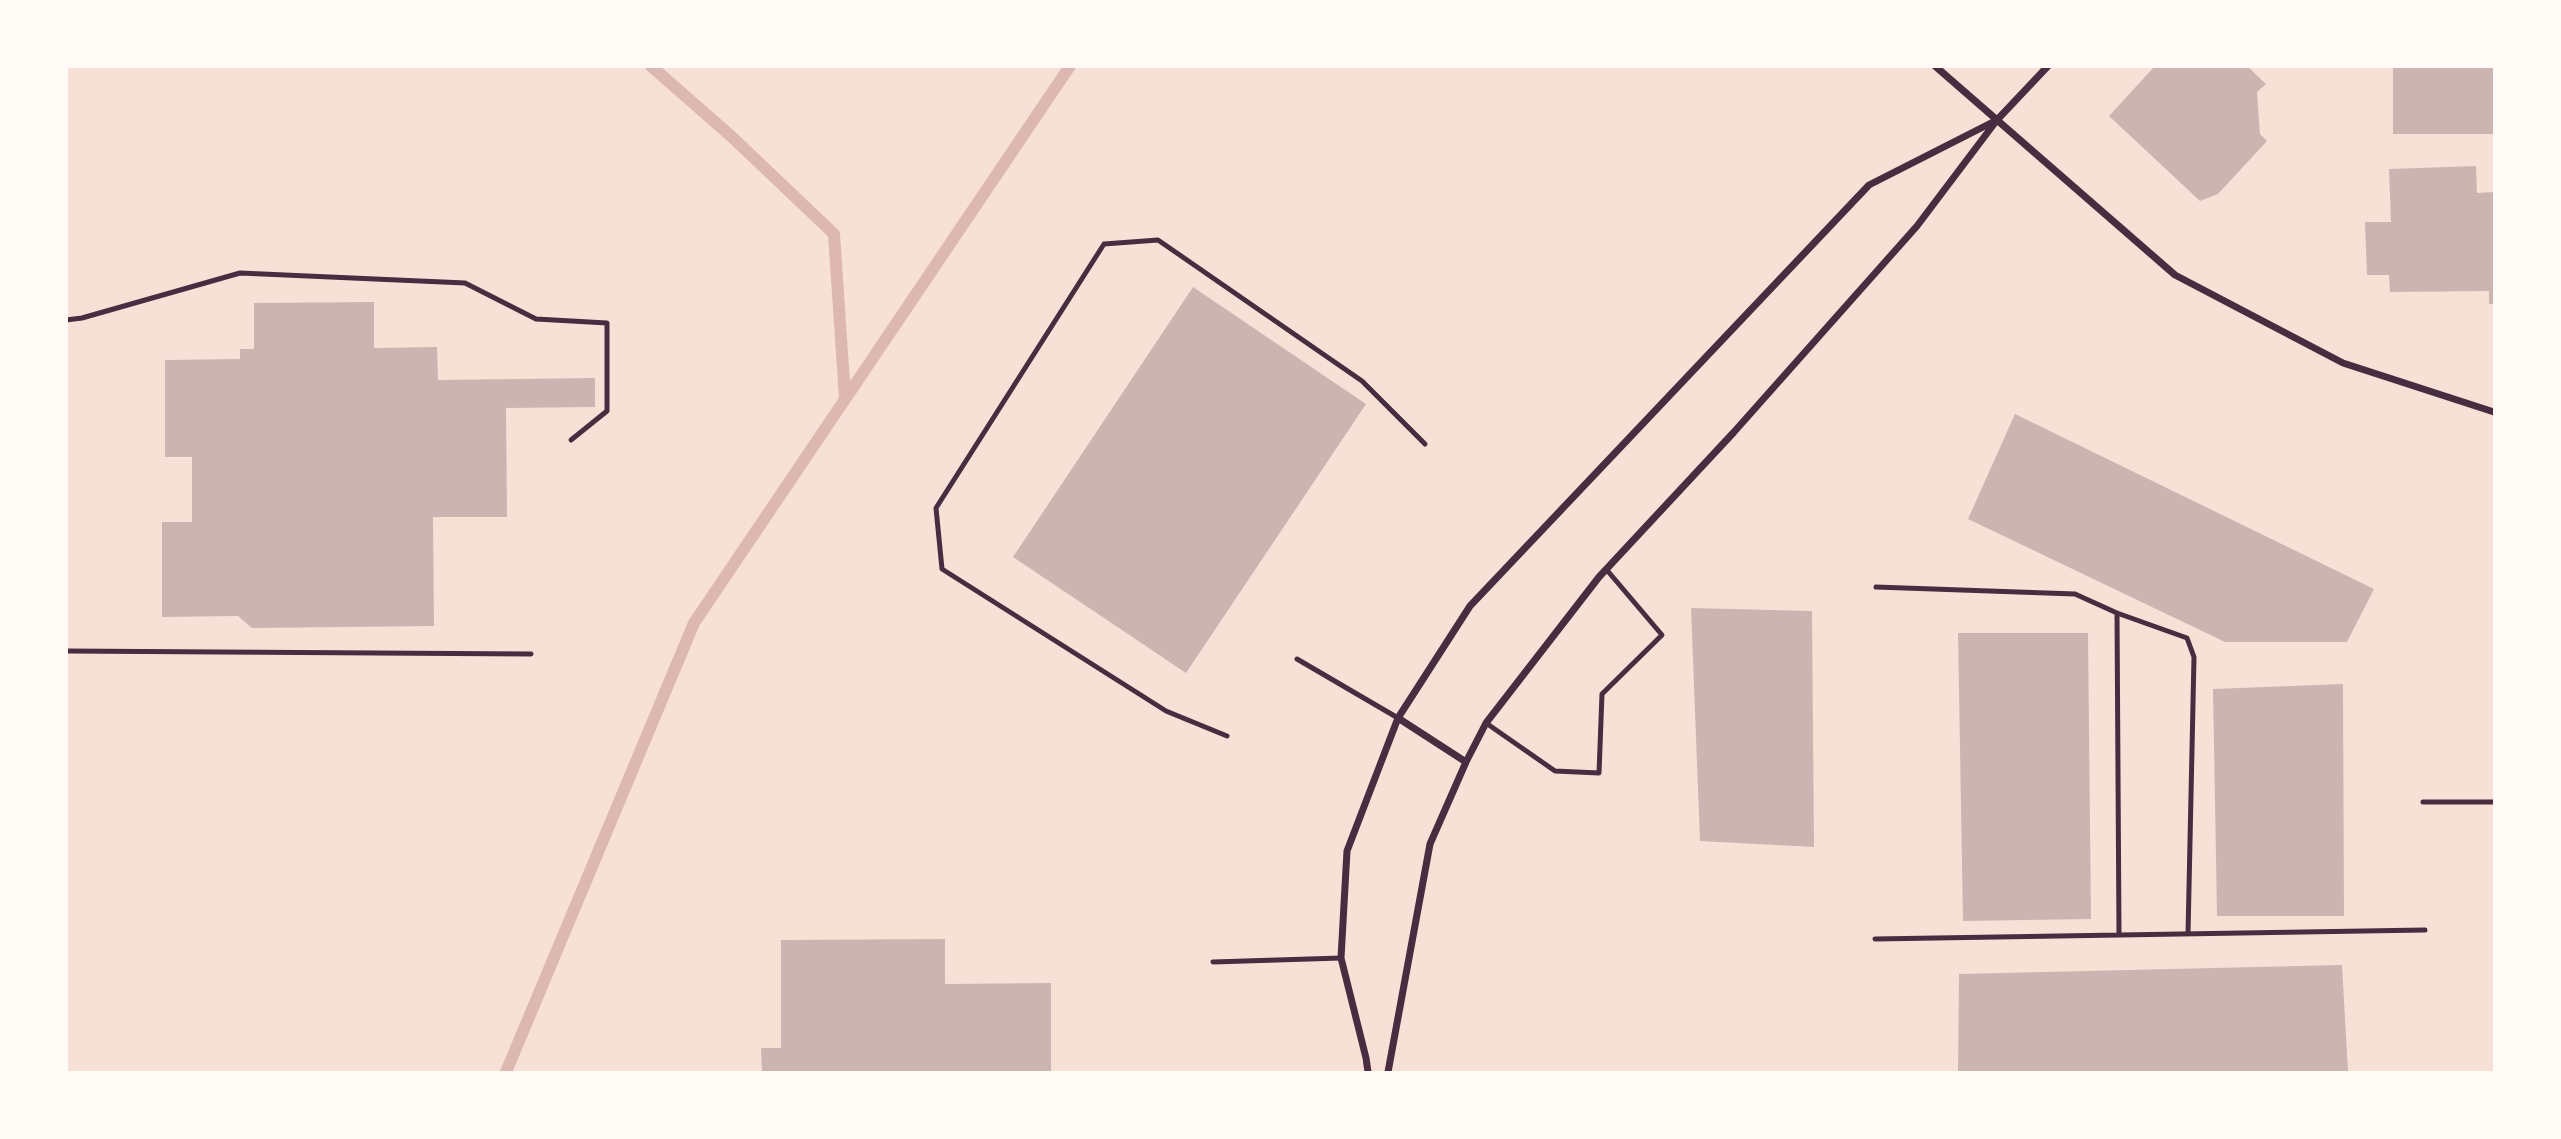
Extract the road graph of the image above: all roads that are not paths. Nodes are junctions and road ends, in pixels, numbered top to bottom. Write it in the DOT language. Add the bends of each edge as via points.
graph roads {
  1 [pos="1935,66"];
  2 [pos="2048,66"];
  3 [pos="1997,120"];
  4 [pos="66,320"];
  5 [pos="2494,412"];
  6 [pos="571,440"];
  7 [pos="1425,444"];
  8 [pos="1606,569"];
  9 [pos="1876,587"];
  10 [pos="2117,613"];
  11 [pos="66,651"];
  12 [pos="531,654"];
  13 [pos="1297,659"];
  14 [pos="1398,718"];
  15 [pos="1486,723"];
  16 [pos="1227,736"];
  17 [pos="1466,762"];
  18 [pos="2423,802"];
  19 [pos="2494,802"];
  20 [pos="2425,930"];
  21 [pos="2188,934"];
  22 [pos="2119,935"];
  23 [pos="1875,939"];
  24 [pos="1341,958"];
  25 [pos="1213,962"];
  26 [pos="1368,1073"];
  27 [pos="1388,1073"];
  1 -- 3 [label="street"];
  2 -- 3 [label="street"];
  3 -- 5 [label="street" via="2175,275 2343,363"];
  3 -- 8 [label="street" via="1917,226"];
  3 -- 14 [label="street" via="1868,185 1470,606"];
  4 -- 6 [label="lane" via="240,273 465,283 536,319 607,323 607,411"];
  7 -- 16 [label="lane" via="1362,381 1158,240 1104,244 936,508 942,569 1166,711"];
  8 -- 15 [label="street"];
  8 -- 15 [label="lane" via="1662,635 1602,694 1599,773 1555,771"];
  9 -- 10 [label="lane" via="2075,594"];
  10 -- 21 [label="lane" via="2187,638 2194,657"];
  10 -- 22 [label="lane"];
  11 -- 12 [label="lane"];
  13 -- 14 [label="lane"];
  14 -- 17 [label="street"];
  14 -- 24 [label="street" via="1347,851"];
  15 -- 17 [label="street"];
  17 -- 27 [label="street" via="1430,844"];
  18 -- 19 [label="lane"];
  20 -- 21 [label="lane"];
  21 -- 22 [label="lane"];
  22 -- 23 [label="lane"];
  24 -- 25 [label="lane"];
  24 -- 26 [label="street"];
}
